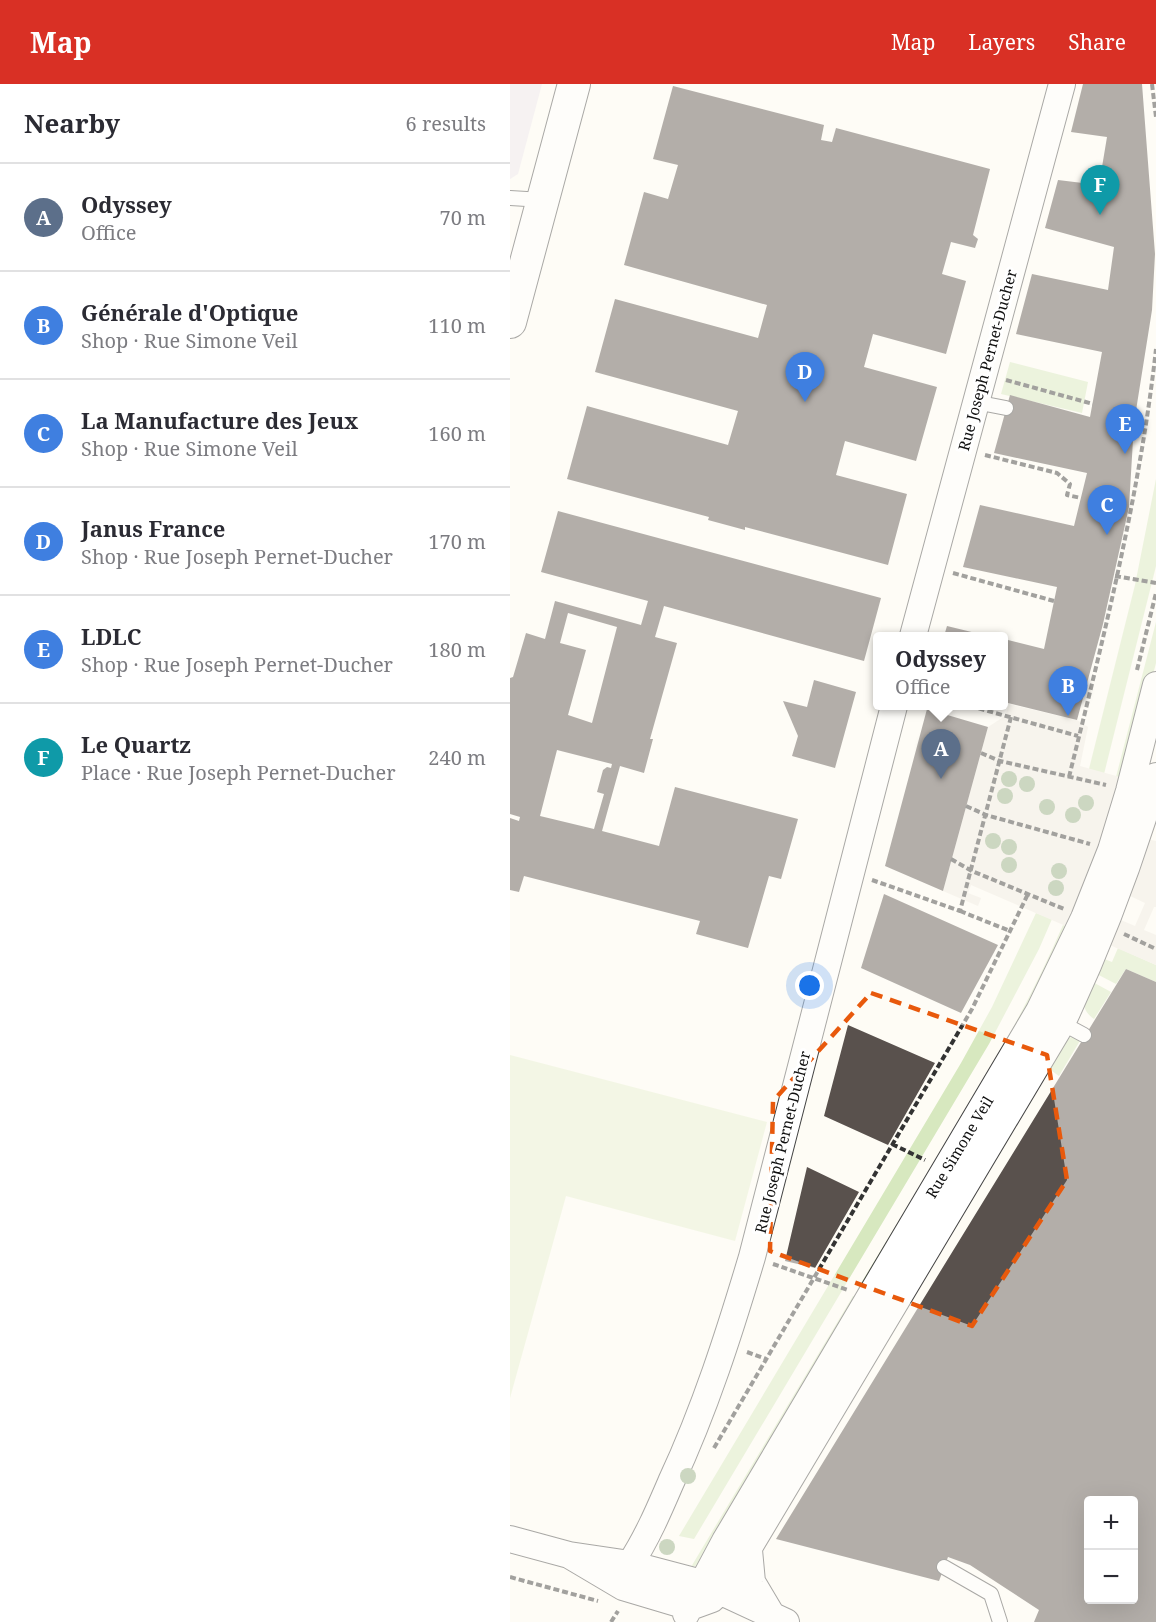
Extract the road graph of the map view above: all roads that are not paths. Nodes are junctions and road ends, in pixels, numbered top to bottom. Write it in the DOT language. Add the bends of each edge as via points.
graph roads {
  1 [pos="574,84"];
  2 [pos="1062,84"];
  3 [pos="510,198"];
  4 [pos="543,200"];
  5 [pos="510,322"];
  6 [pos="975,402"];
  7 [pos="1006,408"];
  8 [pos="914,632"];
  9 [pos="1145,681"];
  10 [pos="893,710"];
  11 [pos="1156,776"];
  12 [pos="1066,957"];
  13 [pos="1073,1029"];
  14 [pos="510,1539"];
  15 [pos="748,1550"];
  16 [pos="569,1555"];
  17 [pos="630,1564"];
  18 [pos="944,1568"];
  19 [pos="712,1587"];
  20 [pos="686,1615"];
  21 [pos="778,1618"];
  22 [pos="1000,1622"];
  1 -- 4 [label="street"];
  2 -- 6 [label="street, Rue Joseph Pernet-Ducher"];
  3 -- 4 [label="lane"];
  4 -- 5 [label="street"];
  6 -- 7 [label="lane"];
  6 -- 8 [label="street, Rue Joseph Pernet-Ducher"];
  9 -- 12 [label="street, Rue Simone Veil" via="1118,788 1111,850"];
  10 -- 17 [label="street, Rue Joseph Pernet-Ducher" via="752,1257 699,1420"];
  11 -- 13 [label="street, Rue Simone Veil"];
  12 -- 13 [label="lane" via="1066,983 1051,1011 1052,1017"];
  12 -- 19 [label="street, Rue Simone Veil" via="1040,1011"];
  13 -- 15 [label="street, Rue Simone Veil"];
  14 -- 16 [label="street"];
  15 -- 19 [label="street, Rue Simone Veil"];
  15 -- 21 [label="street" via="752,1582"];
  16 -- 17 [label="street"];
  16 -- 20 [label="street" via="623,1587"];
  17 -- 19 [label="street"];
  18 -- 22 [label="lane" via="992,1593"];
  19 -- 20 [label="street, Rue Simone Veil"];
  19 -- 21 [label="street"];
}
